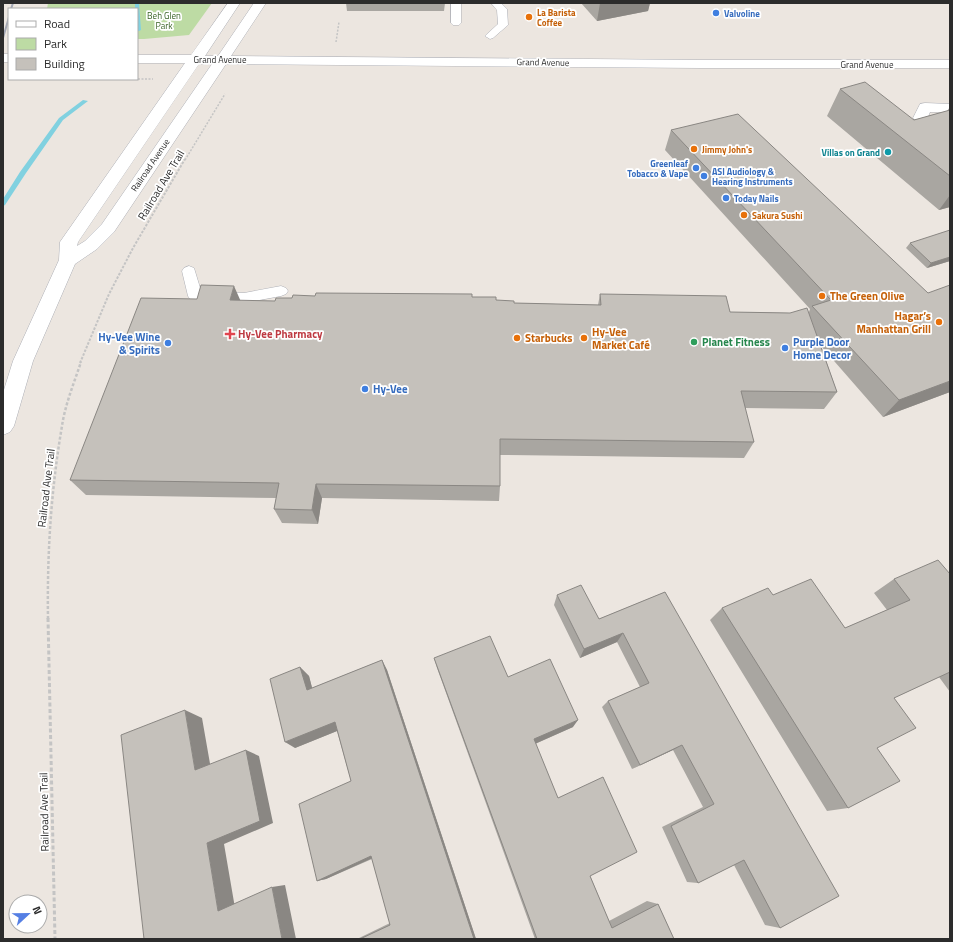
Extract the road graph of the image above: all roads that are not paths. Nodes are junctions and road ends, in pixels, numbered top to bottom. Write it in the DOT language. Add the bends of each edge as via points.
graph roads {
  1 [pos="234,3"];
  2 [pos="260,3"];
  3 [pos="456,3"];
  4 [pos="496,3"];
  5 [pos="456,23"];
  6 [pos="490,36"];
  7 [pos="138,59"];
  8 [pos="196,59"];
  9 [pos="222,59"];
  10 [pos="950,64"];
  11 [pos="950,108"];
  12 [pos="950,140"];
  13 [pos="68,260"];
  14 [pos="189,271"];
  15 [pos="281,291"];
  16 [pos="3,426"];
  1 -- 8 [label="main road"];
  2 -- 9 [label="main road, Railroad Avenue"];
  3 -- 5 [label="lane"];
  4 -- 6 [label="lane" via="502,9 503,25"];
  7 -- 8 [label="main road, Grand Avenue"];
  8 -- 9 [label="main road, Grand Avenue"];
  8 -- 13 [label="main road" via="69,242"];
  9 -- 10 [label="main road, Grand Avenue"];
  9 -- 13 [label="main road, Railroad Avenue" via="108,228 91,245"];
  11 -- 12 [label="main road" via="925,107 920,118"];
  13 -- 16 [label="main road" via="23,361"];
  14 -- 15 [label="lane" via="195,296 244,298"];
}
